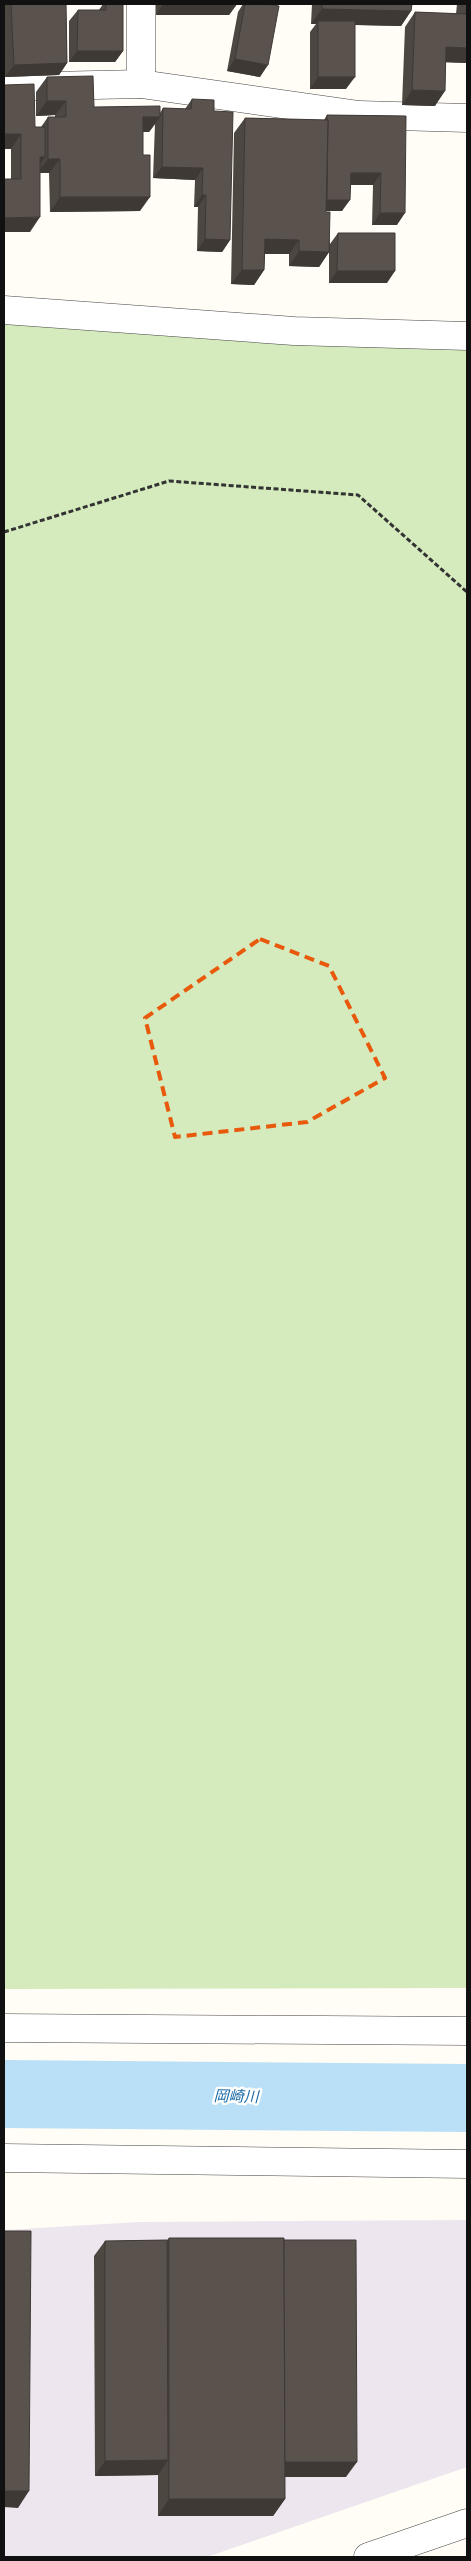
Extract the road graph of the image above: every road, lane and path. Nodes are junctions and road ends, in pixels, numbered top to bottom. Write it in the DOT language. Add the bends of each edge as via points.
graph roads {
  1 [pos="141,4"];
  2 [pos="141,84"];
  3 [pos="4,87"];
  4 [pos="467,118"];
  5 [pos="4,310"];
  6 [pos="467,336"];
  7 [pos="4,532"];
  8 [pos="467,592"];
  9 [pos="4,2028"];
  10 [pos="467,2031"];
  11 [pos="4,2158"];
  12 [pos="467,2164"];
  13 [pos="467,2523"];
  14 [pos="368,2557"];
  1 -- 2 [label="street"];
  2 -- 3 [label="street"];
  2 -- 4 [label="street" via="359,115"];
  5 -- 6 [label="street" via="294,331"];
  7 -- 8 [label="path" via="170,481 358,495"];
  9 -- 10 [label="street"];
  11 -- 12 [label="street"];
  13 -- 14 [label="street"];
}
